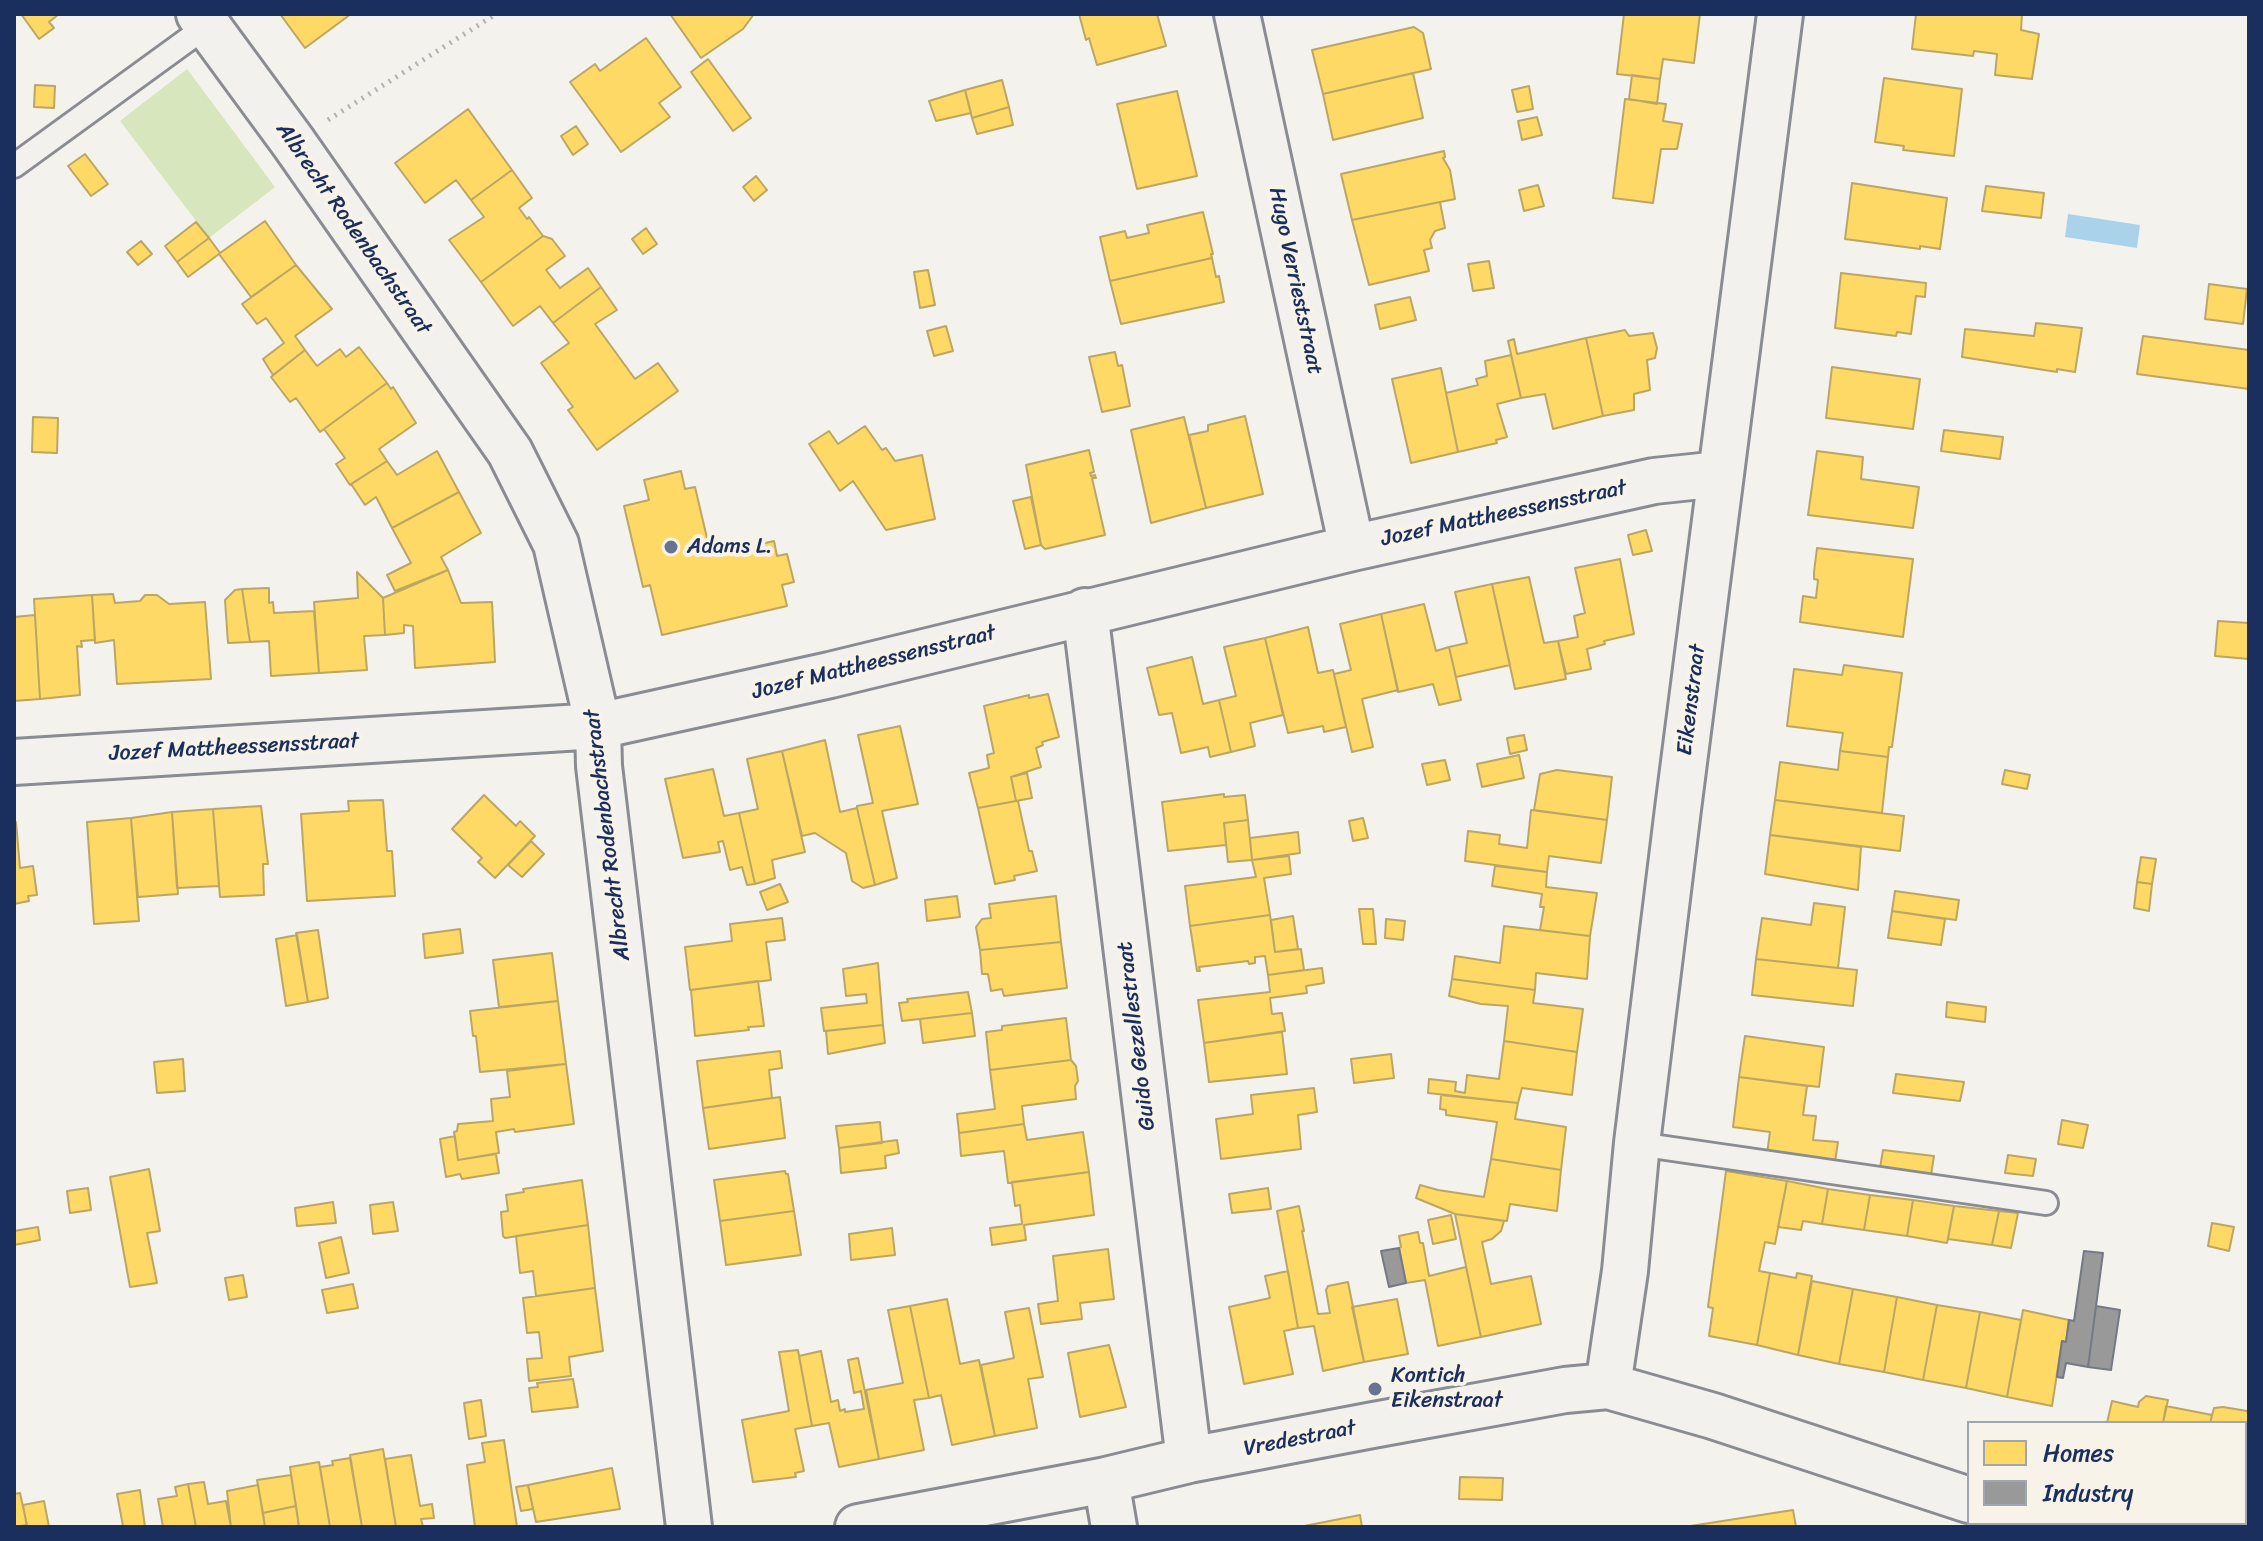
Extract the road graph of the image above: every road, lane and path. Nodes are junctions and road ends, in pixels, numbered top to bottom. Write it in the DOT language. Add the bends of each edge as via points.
graph roads {
  1 [pos="496,14"];
  2 [pos="1237,14"];
  3 [pos="1780,14"];
  4 [pos="203,20"];
  5 [pos="293,142"];
  6 [pos="14,166"];
  7 [pos="1720,474"];
  8 [pos="1352,548"];
  9 [pos="1085,611"];
  10 [pos="598,726"];
  11 [pos="14,762"];
  12 [pos="1638,1144"];
  13 [pos="2046,1203"];
  14 [pos="1608,1386"];
  15 [pos="1189,1460"];
  16 [pos="1106,1480"];
  17 [pos="1967,1499"];
  18 [pos="689,1527"];
  19 [pos="858,1527"];
  20 [pos="1114,1527"];
  1 -- 5 [label="path"];
  2 -- 8 [label="street, Hugo Verrieststraat"];
  3 -- 7 [label="street, Eikenstraat"];
  4 -- 5 [label="street, Albrecht Rodenbachstraat"];
  4 -- 6 [label="lane"];
  5 -- 10 [label="street, Albrecht Rodenbachstraat" via="510,452 556,544"];
  7 -- 8 [label="street, Jozef Mattheessensstraat" via="1654,481"];
  7 -- 12 [label="street, Eikenstraat"];
  8 -- 9 [label="street, Jozef Mattheessensstraat"];
  9 -- 10 [label="street, Jozef Mattheessensstraat"];
  9 -- 15 [label="street, Guido Gezellestraat"];
  10 -- 11 [label="street, Jozef Mattheessensstraat"];
  10 -- 18 [label="street, Albrecht Rodenbachstraat"];
  12 -- 13 [label="lane"];
  12 -- 14 [label="street, Eikenstraat"];
  14 -- 15 [label="street, Vredestraat"];
  14 -- 17 [label="street, Vredestraat"];
  15 -- 16 [label="street, Vredestraat"];
  16 -- 19 [label="street, Vredestraat"];
  16 -- 20 [label="street"];
}
